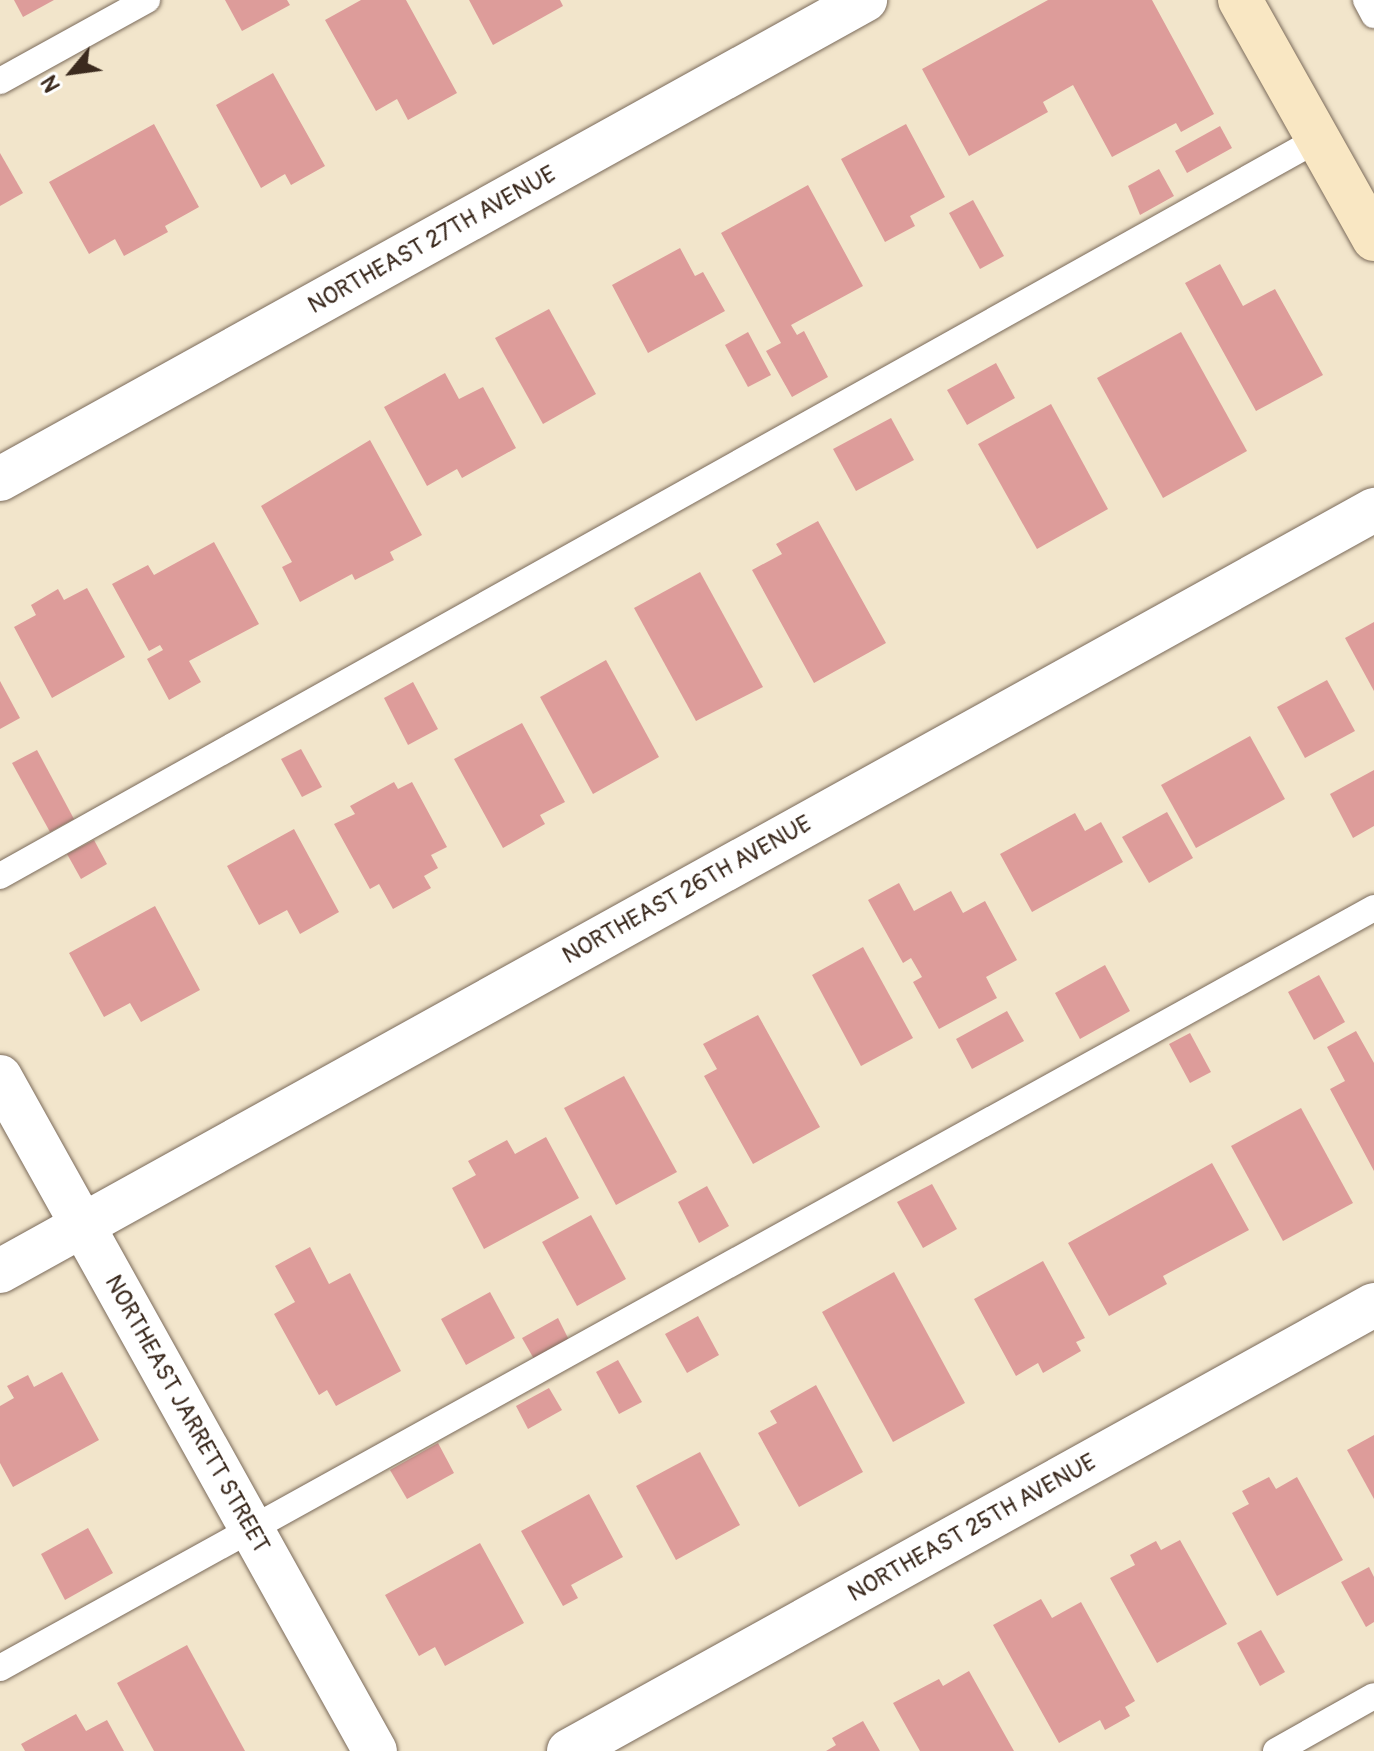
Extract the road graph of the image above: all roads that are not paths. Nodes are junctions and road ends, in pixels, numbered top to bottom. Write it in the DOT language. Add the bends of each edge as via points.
graph roads {
  1 [pos="147,0"];
  2 [pos="865,0"];
  3 [pos="1240,0"];
  4 [pos="1366,0"];
  5 [pos="1374,15"];
  6 [pos="0,81"];
  7 [pos="1318,139"];
  8 [pos="1374,239"];
  9 [pos="0,479"];
  10 [pos="1374,510"];
  11 [pos="0,876"];
  12 [pos="1374,908"];
  13 [pos="0,1077"];
  14 [pos="83,1225"];
  15 [pos="0,1271"];
  16 [pos="1374,1305"];
  17 [pos="251,1528"];
  18 [pos="0,1668"];
  19 [pos="1374,1696"];
  20 [pos="375,1751"];
  21 [pos="569,1751"];
  22 [pos="1276,1751"];
  1 -- 6 [label="lane"];
  2 -- 9 [label="street, NORTHEAST 27TH AVENUE"];
  3 -- 7 [label="main road"];
  4 -- 5 [label="lane"];
  7 -- 8 [label="main road"];
  7 -- 11 [label="lane"];
  10 -- 14 [label="street, NORTHEAST 26TH AVENUE"];
  12 -- 17 [label="lane"];
  13 -- 14 [label="street, NORTHEAST JARRETT STREET"];
  14 -- 15 [label="street, NORTHEAST 26TH AVENUE"];
  14 -- 17 [label="street, NORTHEAST JARRETT STREET"];
  16 -- 21 [label="street, NORTHEAST 25TH AVENUE"];
  17 -- 18 [label="lane"];
  17 -- 20 [label="street, NORTHEAST JARRETT STREET"];
  19 -- 22 [label="lane"];
}
